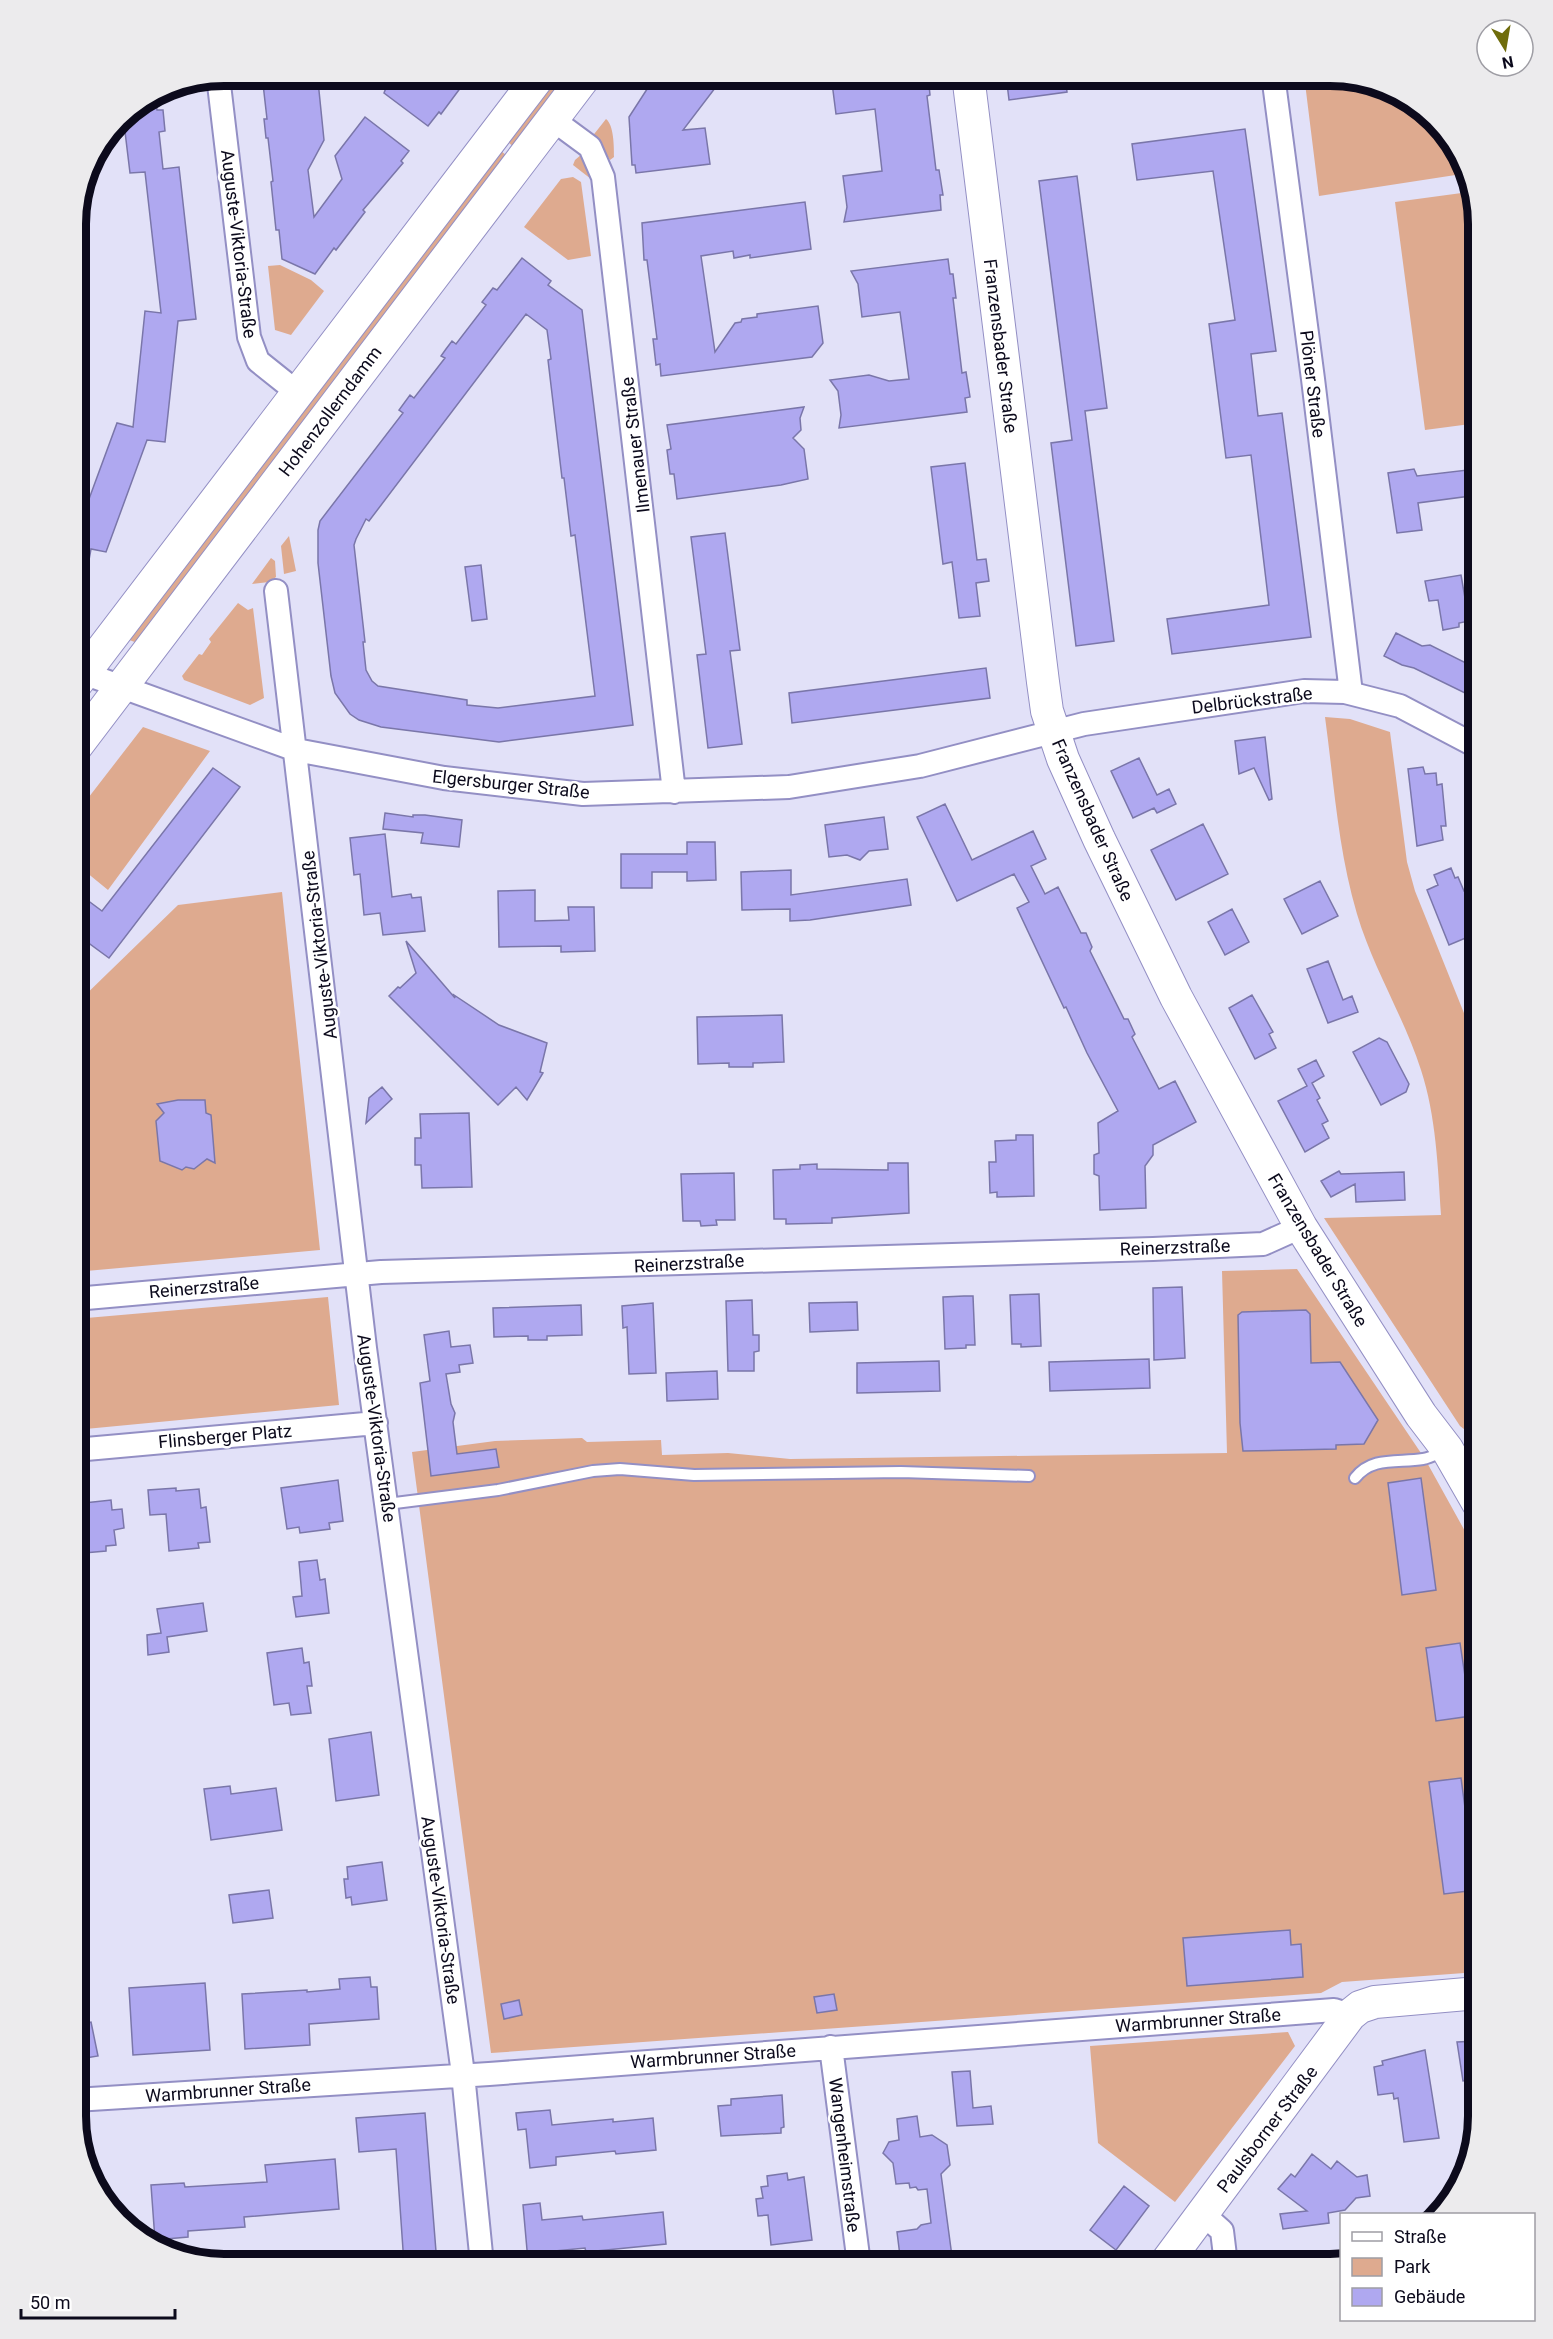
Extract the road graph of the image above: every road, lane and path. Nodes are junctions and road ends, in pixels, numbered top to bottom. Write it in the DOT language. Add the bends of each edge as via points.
graph roads {
  1 [pos="219,86"];
  2 [pos="532,86"];
  3 [pos="578,86"];
  4 [pos="969,86"];
  5 [pos="1274,86"];
  6 [pos="552,119"];
  7 [pos="298,393"];
  8 [pos="276,591"];
  9 [pos="86,666"];
  10 [pos="86,678"];
  11 [pos="121,688"];
  12 [pos="1351,693"];
  13 [pos="1053,732"];
  14 [pos="86,734"];
  15 [pos="1468,742"];
  16 [pos="296,750"];
  17 [pos="674,792"];
  18 [pos="1301,1227"];
  19 [pos="357,1273"];
  20 [pos="86,1298"];
  21 [pos="376,1423"];
  22 [pos="86,1449"];
  23 [pos="1447,1449"];
  24 [pos="1468,1459"];
  25 [pos="1029,1476"];
  26 [pos="1354,1478"];
  27 [pos="1468,1486"];
  28 [pos="387,1504"];
  29 [pos="1468,1995"];
  30 [pos="1362,2008"];
  31 [pos="831,2047"];
  32 [pos="463,2074"];
  33 [pos="86,2099"];
  34 [pos="1203,2214"];
  35 [pos="481,2253"];
  36 [pos="858,2253"];
  37 [pos="1173,2253"];
  38 [pos="1225,2253"];
  1 -- 7 [label="street, Auguste-Viktoria-Straße" via="249,337 258,361"];
  2 -- 7 [label="street, Hohenzollerndamm"];
  3 -- 6 [label="street, Hohenzollerndamm"];
  4 -- 13 [label="street, Franzensbader Straße" via="1043,682"];
  5 -- 12 [label="street, Plöner Straße"];
  6 -- 11 [label="street, Hohenzollerndamm"];
  6 -- 17 [label="street, Ilmenauer Straße" via="590,147 603,177"];
  7 -- 9 [label="street, Hohenzollerndamm"];
  8 -- 16 [label="street, Auguste-Viktoria-Straße"];
  10 -- 11 [label="street, Elgersburger Straße"];
  11 -- 14 [label="street, Hohenzollerndamm"];
  11 -- 16 [label="street, Elgersburger Straße"];
  12 -- 13 [label="street, Delbrückstraße" via="1304,691 1119,718"];
  12 -- 15 [label="street, Delbrückstraße" via="1400,706"];
  13 -- 17 [label="street, Elgersburger Straße" via="920,766 789,787"];
  13 -- 18 [label="street, Franzensbader Straße" via="1099,839 1176,997"];
  16 -- 17 [label="street, Elgersburger Straße" via="444,778 571,793"];
  16 -- 19 [label="street, Auguste-Viktoria-Straße"];
  18 -- 19 [label="street, Reinerzstraße" via="1263,1244"];
  18 -- 23 [label="street, Franzensbader Straße" via="1421,1415"];
  19 -- 20 [label="street, Reinerzstraße"];
  19 -- 21 [label="street, Auguste-Viktoria-Straße"];
  21 -- 22 [label="street, Flinsberger Platz"];
  21 -- 28 [label="street, Auguste-Viktoria-Straße"];
  23 -- 24 [label="street, Franzensbader Straße"];
  23 -- 26 [label="lane" via="1425,1459 1363,1467"];
  23 -- 27 [label="street, Franzensbader Straße"];
  25 -- 28 [label="lane" via="901,1472 694,1475 620,1469"];
  28 -- 32 [label="street, Auguste-Viktoria-Straße"];
  29 -- 30 [label="street, Warmbrunner Straße"];
  30 -- 31 [label="street, Warmbrunner Straße"];
  30 -- 34 [label="street, Paulsborner Straße"];
  31 -- 32 [label="street, Warmbrunner Straße"];
  31 -- 36 [label="street, Wangenheimstraße"];
  32 -- 33 [label="street, Warmbrunner Straße"];
  32 -- 35 [label="street, Auguste-Viktoria-Straße"];
  34 -- 37 [label="street, Paulsborner Straße"];
  34 -- 38 [label="street" via="1222,2231"];
}
